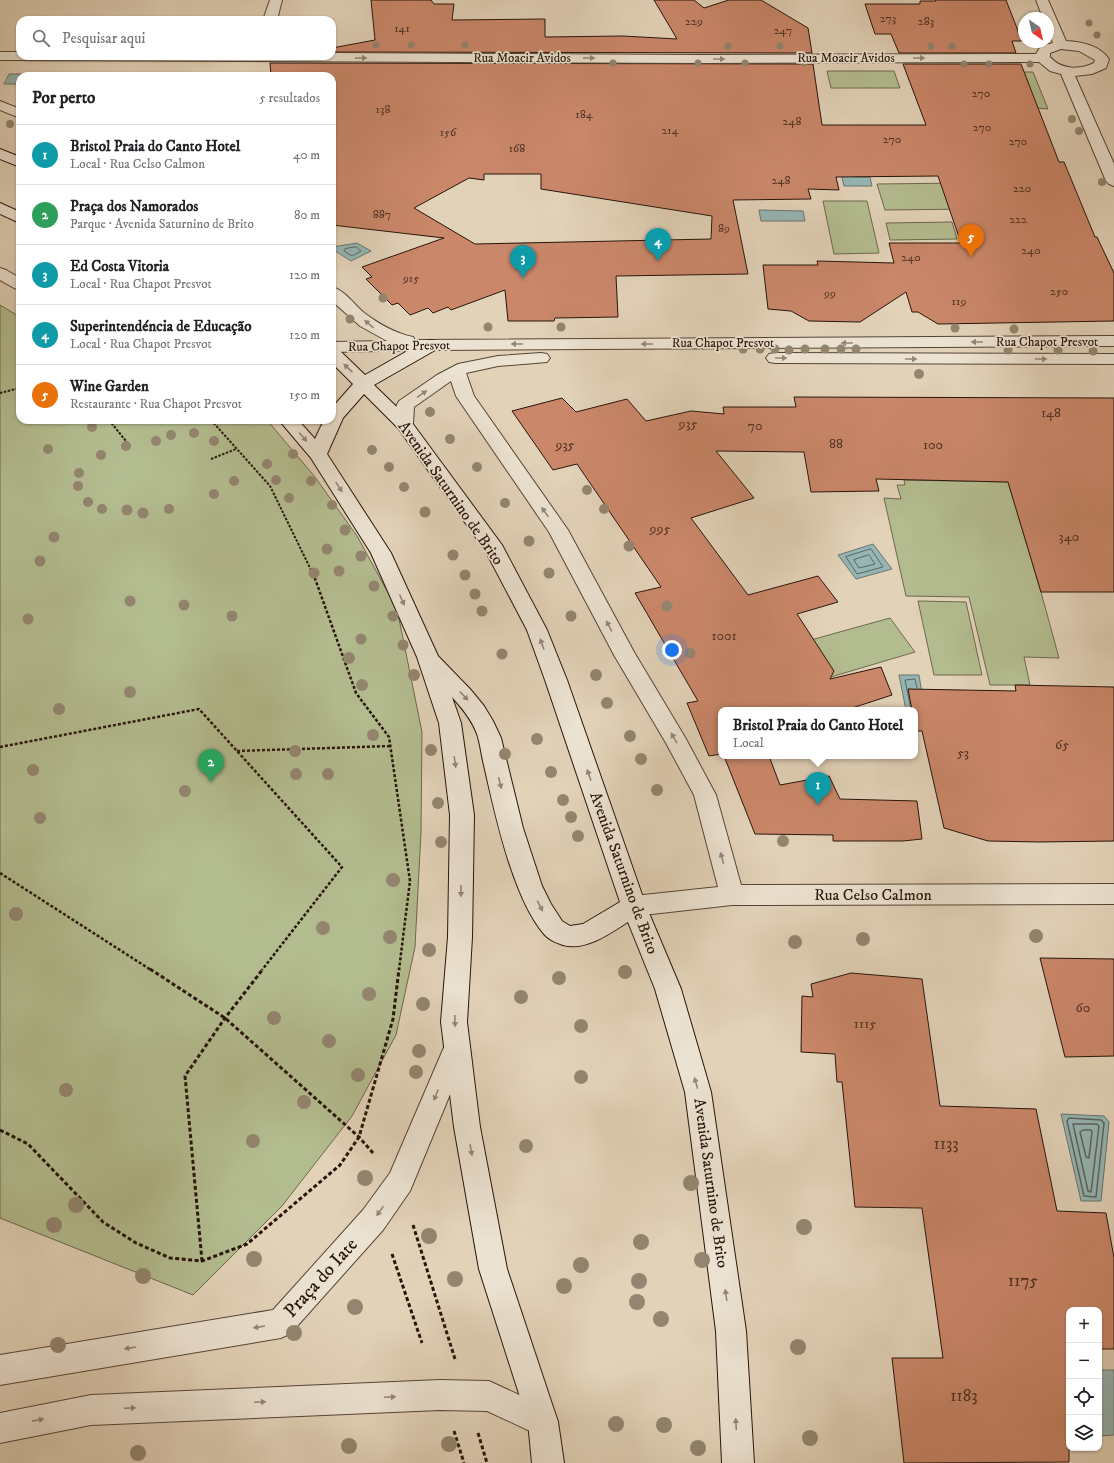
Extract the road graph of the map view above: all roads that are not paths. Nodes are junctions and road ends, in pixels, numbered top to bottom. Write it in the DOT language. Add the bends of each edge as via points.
graph roads {
  1 [pos="276,0"];
  2 [pos="1042,0"];
  3 [pos="271,16"];
  4 [pos="1061,45"];
  5 [pos="0,56"];
  6 [pos="16,56"];
  7 [pos="336,57"];
  8 [pos="1043,58"];
  9 [pos="1108,59"];
  10 [pos="1066,71"];
  11 [pos="0,105"];
  12 [pos="16,112"];
  13 [pos="0,153"];
  14 [pos="16,161"];
  15 [pos="1114,181"];
  16 [pos="0,208"];
  17 [pos="16,216"];
  18 [pos="0,273"];
  19 [pos="16,283"];
  20 [pos="336,296"];
  21 [pos="1114,341"];
  22 [pos="431,345"];
  23 [pos="336,347"];
  24 [pos="336,357"];
  25 [pos="1114,359"];
  26 [pos="457,371"];
  27 [pos="364,383"];
  28 [pos="336,415"];
  29 [pos="292,424"];
  30 [pos="331,424"];
  31 [pos="404,424"];
  32 [pos="318,454"];
  33 [pos="428,657"];
  34 [pos="1114,894"];
  35 [pos="732,896"];
  36 [pos="634,906"];
  37 [pos="457,1046"];
  38 [pos="0,1370"];
  39 [pos="543,1422"];
  40 [pos="0,1428"];
  41 [pos="548,1463"];
  42 [pos="738,1463"];
  1 -- 3 [label="street"];
  2 -- 4 [label="street"];
  4 -- 8 [label="street" via="1046,49"];
  4 -- 9 [label="street" via="1086,48"];
  5 -- 6 [label="street, Rua Moacir Avidos"];
  7 -- 8 [label="street, Rua Moacir Avidos, one-way"];
  8 -- 10 [label="street" via="1051,66"];
  9 -- 10 [label="street" via="1094,70"];
  10 -- 15 [label="street"];
  11 -- 12 [label="street"];
  13 -- 14 [label="street"];
  16 -- 17 [label="street"];
  18 -- 19 [label="street"];
  22 -- 20 [label="street, one-way" via="398,339 374,329"];
  21 -- 22 [label="street, Rua Chapot Presvot, one-way"];
  22 -- 23 [label="street, Rua Chapot Presvot"];
  22 -- 27 [label="street"];
  27 -- 24 [label="street, Avenida Saturnino de Brito, one-way"];
  26 -- 25 [label="street, Rua Chapot Presvot, one-way" via="483,364 526,358"];
  31 -- 26 [label="street, Rua Chapot Presvot, one-way" via="405,405"];
  35 -- 26 [label="street, one-way" via="705,795 675,739 624,655 558,530 465,396"];
  27 -- 28 [label="street"];
  27 -- 31 [label="street, Avenida Saturnino de Brito"];
  29 -- 32 [label="street, one-way"];
  30 -- 32 [label="street"];
  36 -- 31 [label="street, Avenida Saturnino de Brito, one-way" via="537,630 495,550"];
  32 -- 33 [label="street, one-way" via="381,553"];
  33 -- 36 [label="street, one-way" via="469,701 487,731 517,849 534,896 548,923 557,933 576,937"];
  33 -- 37 [label="street, one-way" via="450,723 462,815 460,937 454,1022"];
  34 -- 35 [label="street, Rua Celso Calmon"];
  35 -- 36 [label="street, Rua Celso Calmon"];
  42 -- 36 [label="street, Avenida Saturnino de Brito, one-way" via="731,1331 698,1092 668,989"];
  37 -- 38 [label="street, Praça do Iate, one-way" via="400,1182 373,1220 281,1323"];
  37 -- 39 [label="street, one-way" via="467,1127 493,1268"];
  40 -- 39 [label="street, one-way" via="91,1410 466,1395 489,1396"];
  39 -- 41 [label="street"];
}
